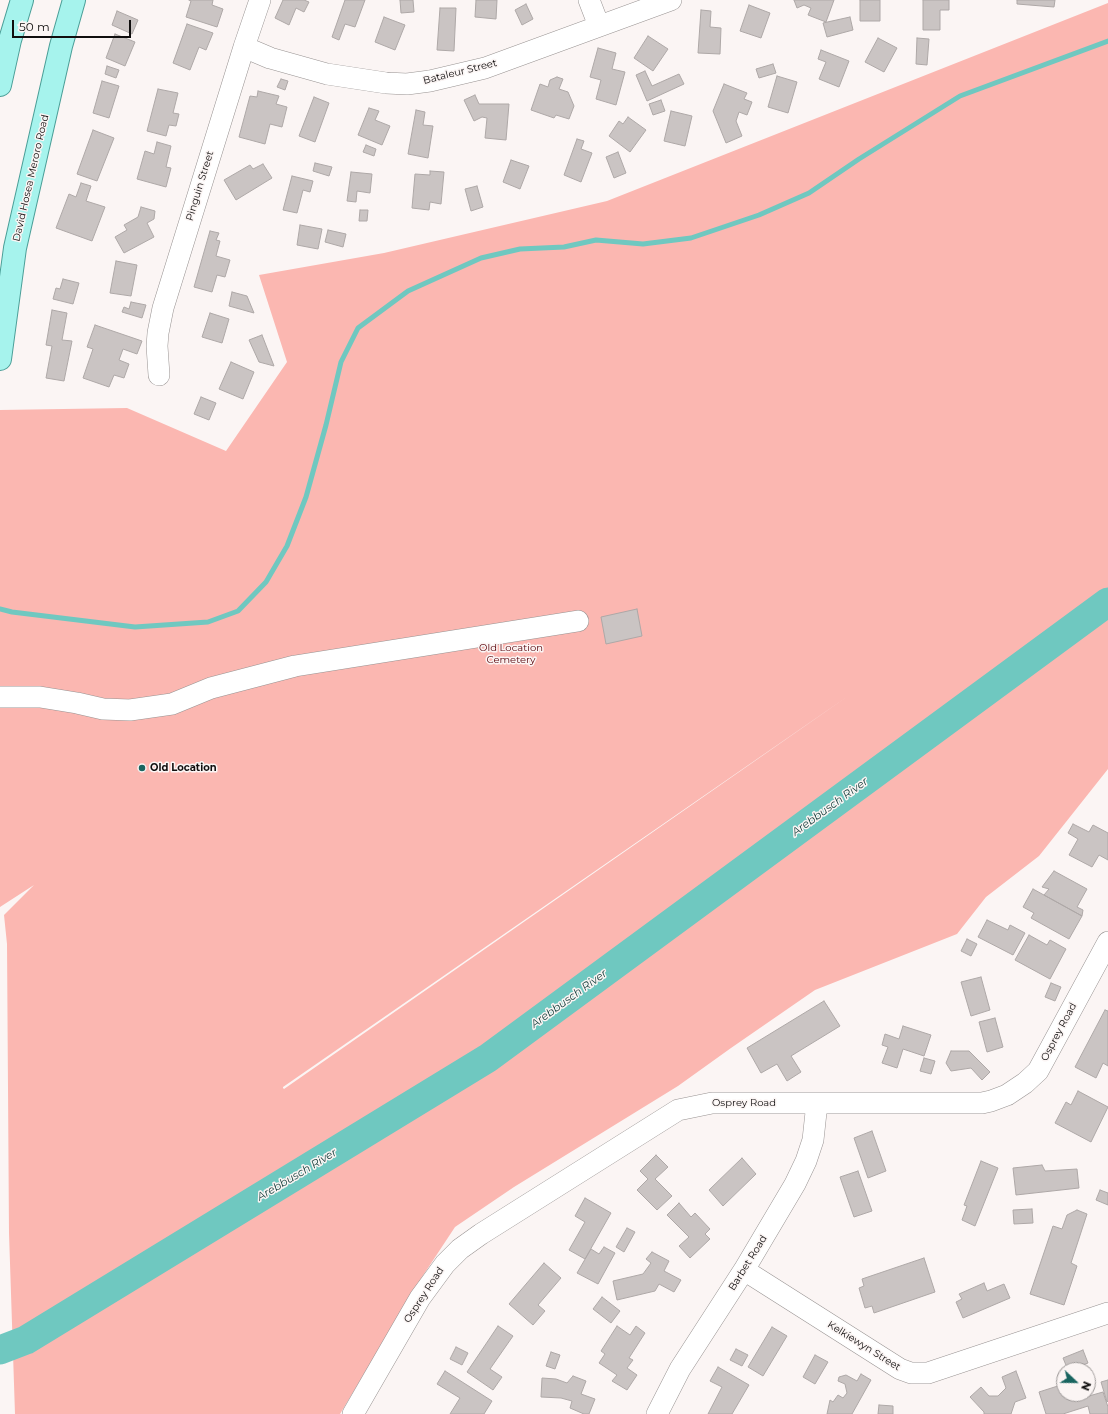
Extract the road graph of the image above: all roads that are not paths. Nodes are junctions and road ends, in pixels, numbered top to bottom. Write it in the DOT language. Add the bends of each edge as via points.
graph roads {
  1 [pos="22,0"];
  2 [pos="74,0"];
  3 [pos="260,0"];
  4 [pos="589,0"];
  5 [pos="671,0"];
  6 [pos="599,26"];
  7 [pos="244,47"];
  8 [pos="0,85"];
  9 [pos="0,359"];
  10 [pos="159,376"];
  11 [pos="578,621"];
  12 [pos="0,697"];
  13 [pos="1108,942"];
  14 [pos="817,1103"];
  15 [pos="744,1270"];
  16 [pos="1108,1313"];
  17 [pos="353,1414"];
  18 [pos="657,1414"];
  1 -- 8 [label="main road"];
  2 -- 9 [label="main road, David Hosea Meroro Road" via="61,46 15,248"];
  3 -- 7 [label="street, Pinguin Street"];
  4 -- 6 [label="street"];
  5 -- 6 [label="street, Bataleur Street"];
  6 -- 7 [label="street, Bataleur Street" via="484,68 407,84 386,84 327,74 270,58"];
  7 -- 10 [label="street, Pinguin Street" via="163,308 157,346"];
  11 -- 12 [label="street" via="296,666 211,688 172,704 130,710 103,709 40,697"];
  13 -- 14 [label="street, Osprey Road" via="1038,1071 1007,1095 982,1103"];
  14 -- 15 [label="street, Barbet Road" via="813,1140 806,1161 779,1214"];
  14 -- 17 [label="street, Osprey Road" via="712,1103 678,1110 481,1234 455,1254 430,1284"];
  15 -- 16 [label="street, Kelkiewyn Street" via="911,1374 928,1373"];
  15 -- 18 [label="street, Barbet Road" via="680,1369"];
}
